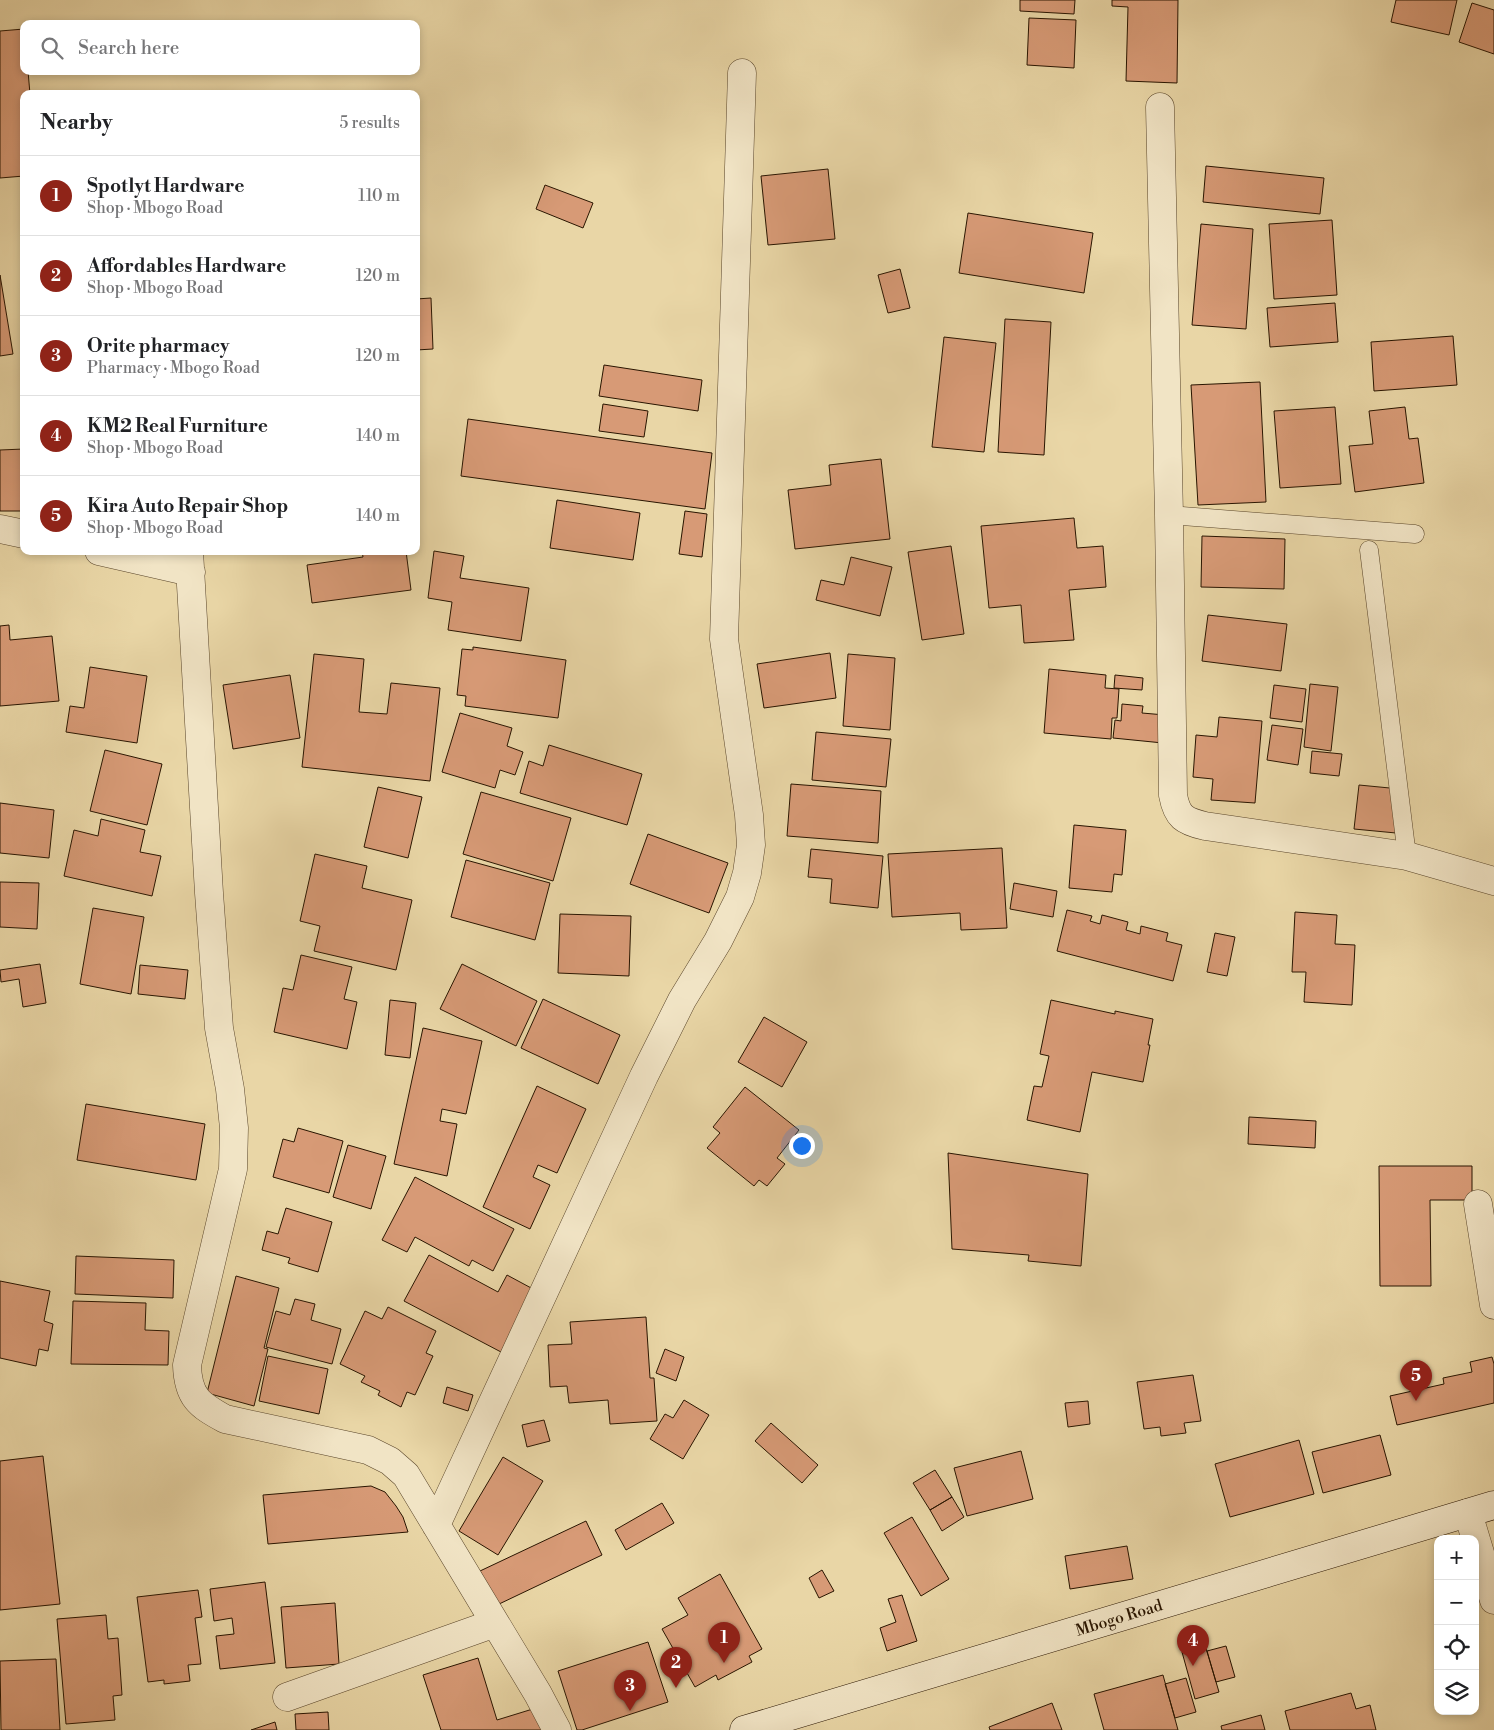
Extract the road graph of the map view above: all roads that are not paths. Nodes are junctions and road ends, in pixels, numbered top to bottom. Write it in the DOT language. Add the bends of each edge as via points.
graph roads {
  1 [pos="742,73"];
  2 [pos="1160,107"];
  3 [pos="1170,515"];
  4 [pos="0,529"];
  5 [pos="20,533"];
  6 [pos="1415,534"];
  7 [pos="1368,550"];
  8 [pos="131,555"];
  9 [pos="190,562"];
  10 [pos="1407,856"];
  11 [pos="1494,881"];
  12 [pos="1478,1204"];
  13 [pos="1494,1305"];
  14 [pos="1494,1505"];
  15 [pos="1468,1513"];
  16 [pos="436,1525"];
  17 [pos="1494,1600"];
  18 [pos="495,1623"];
  19 [pos="287,1697"];
  20 [pos="557,1730"];
  21 [pos="744,1730"];
  1 -- 16 [label="street" via="724,638 749,815 751,845 747,873 740,897 718,941 682,1000 644,1076"];
  2 -- 3 [label="street"];
  3 -- 6 [label="lane"];
  3 -- 10 [label="street" via="1174,795 1181,817 1205,826"];
  4 -- 5 [label="street"];
  7 -- 10 [label="lane"];
  8 -- 9 [label="street"];
  9 -- 16 [label="street" via="219,1028 234,1128 233,1169 188,1365 188,1381 194,1396 206,1409 225,1419 368,1450 390,1461 406,1475"];
  10 -- 11 [label="street"];
  12 -- 13 [label="street"];
  14 -- 15 [label="street, Mbogo Road"];
  15 -- 17 [label="street"];
  15 -- 21 [label="street, Mbogo Road"];
  16 -- 18 [label="street"];
  18 -- 19 [label="street"];
  18 -- 20 [label="street"];
}
